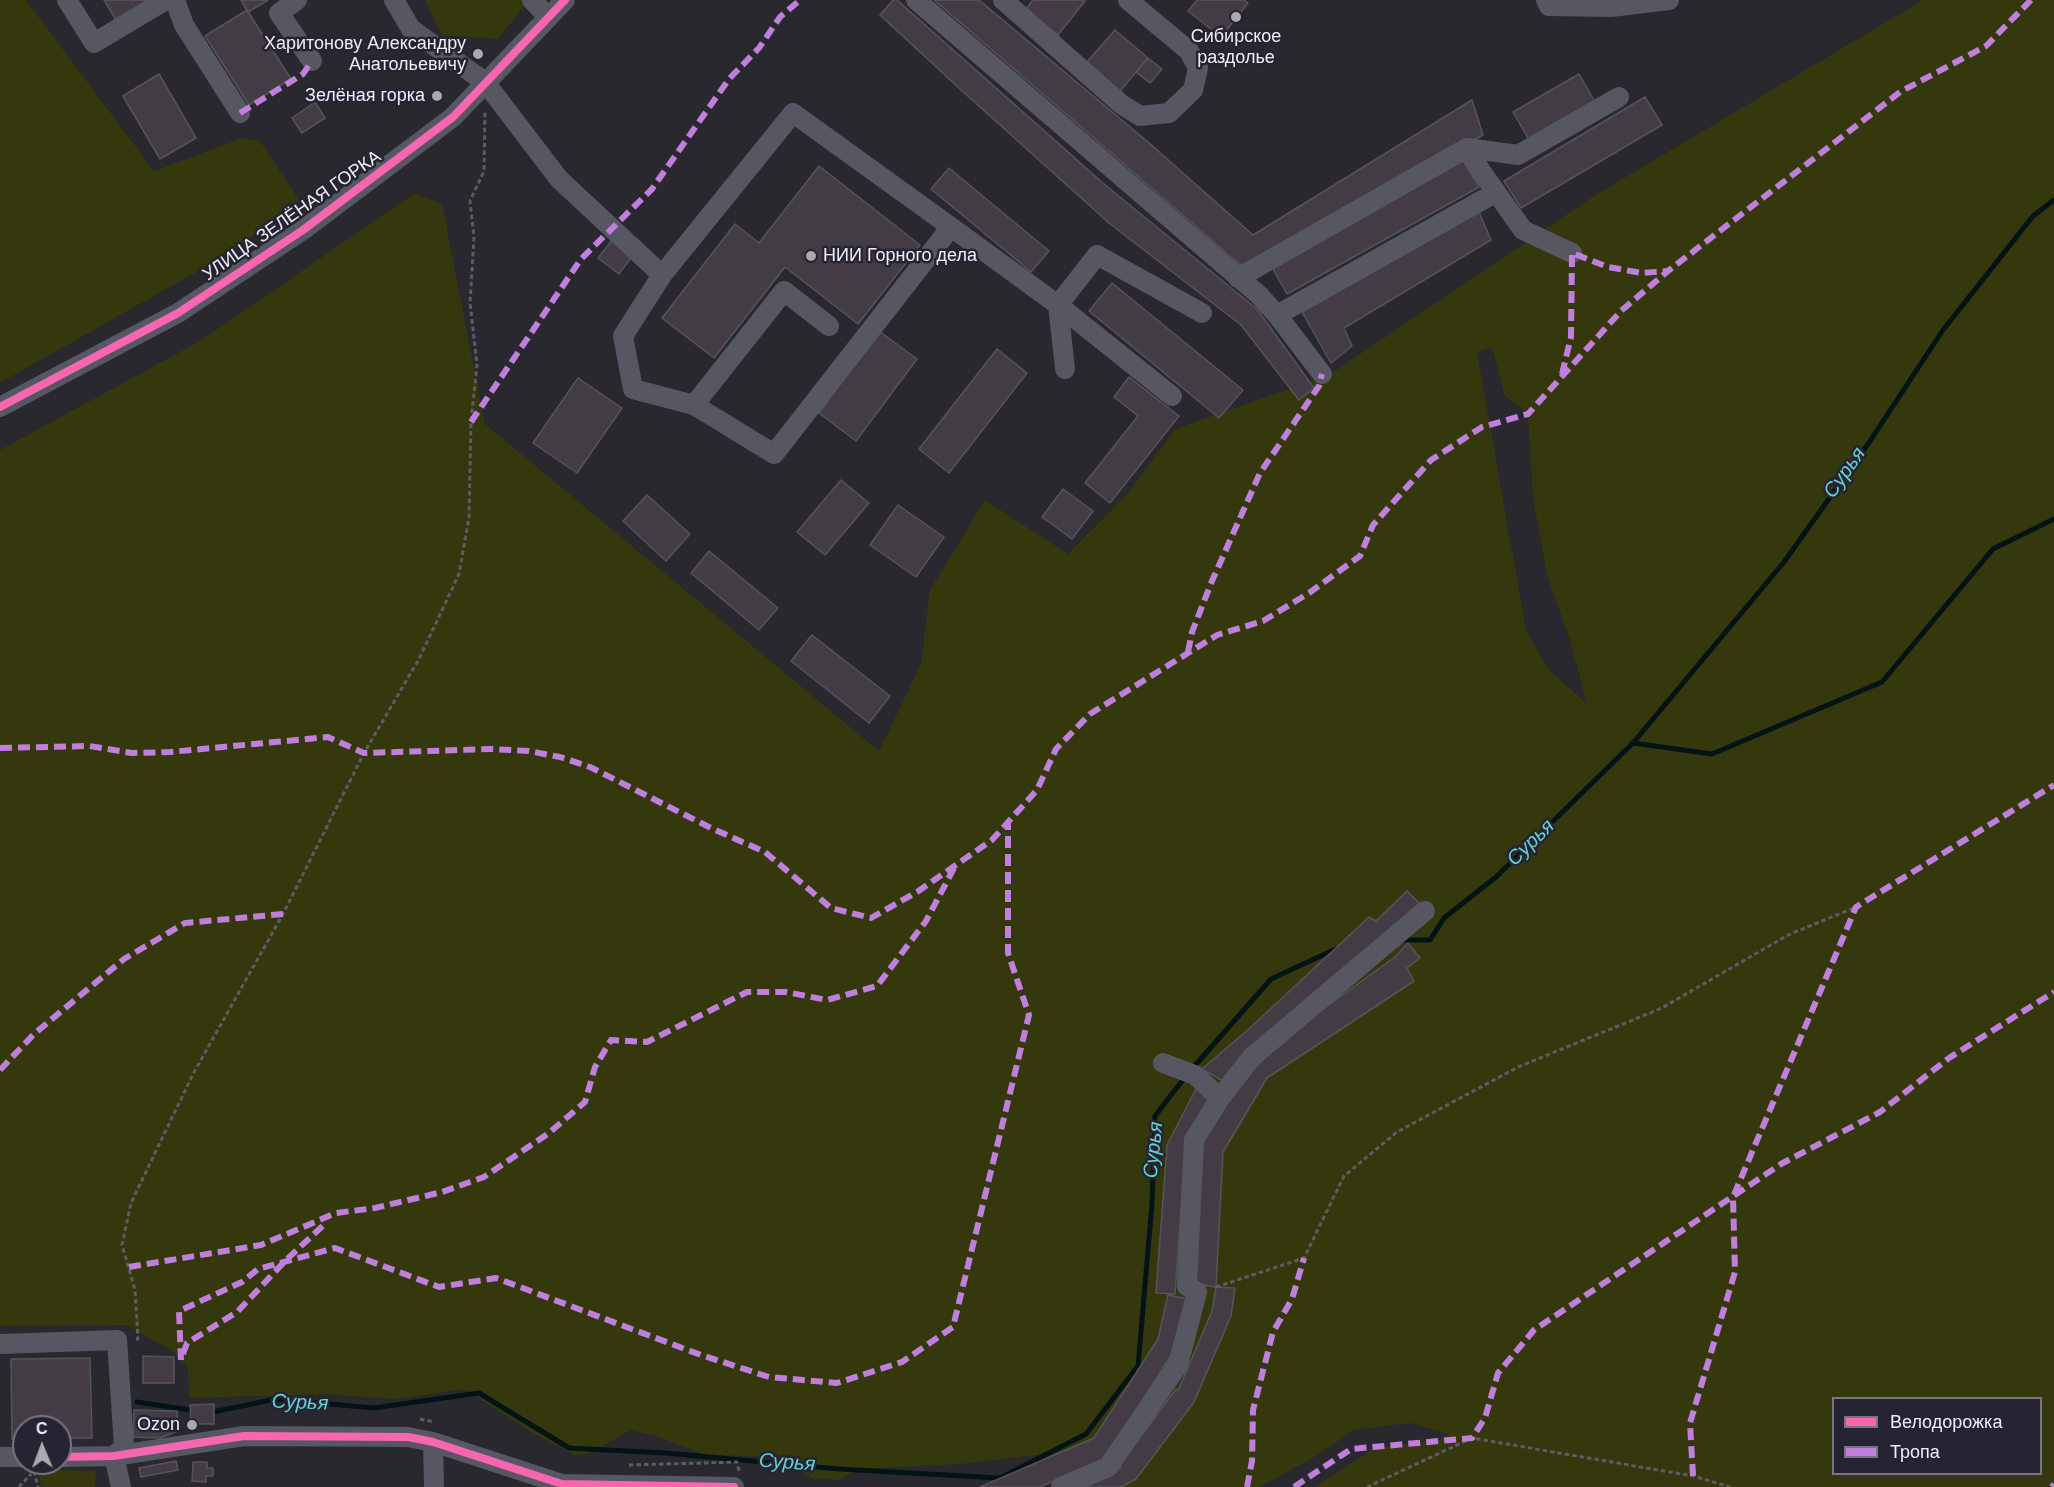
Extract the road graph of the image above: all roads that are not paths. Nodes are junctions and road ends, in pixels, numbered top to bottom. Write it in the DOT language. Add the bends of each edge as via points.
graph roads {
  1 [pos="67,0"];
  2 [pos="166,0"];
  3 [pos="175,0"];
  4 [pos="297,0"];
  5 [pos="394,0"];
  6 [pos="532,0"];
  7 [pos="565,0"];
  8 [pos="916,0"];
  9 [pos="1004,0"];
  10 [pos="1128,0"];
  11 [pos="1546,0"];
  12 [pos="1670,0"];
  13 [pos="548,17"];
  14 [pos="312,61"];
  15 [pos="485,82"];
  16 [pos="1619,97"];
  17 [pos="240,113"];
  18 [pos="1467,148"];
  19 [pos="1495,193"];
  20 [pos="951,227"];
  21 [pos="1572,253"];
  22 [pos="662,275"];
  23 [pos="1238,278"];
  24 [pos="1058,305"];
  25 [pos="1202,313"];
  26 [pos="1277,315"];
  27 [pos="829,327"];
  28 [pos="1065,369"];
  29 [pos="1322,374"];
  30 [pos="1172,396"];
  31 [pos="694,405"];
  32 [pos="0,407"];
  33 [pos="1425,910"];
  34 [pos="1163,1063"];
  35 [pos="1220,1098"];
  36 [pos="0,1344"];
  37 [pos="433,1442"];
  38 [pos="114,1456"];
  39 [pos="72,1457"];
  40 [pos="562,1486"];
  41 [pos="121,1487"];
  42 [pos="434,1487"];
  43 [pos="734,1487"];
  44 [pos="1061,1487"];
  1 -- 2 [label="street" via="94,43"];
  3 -- 17 [label="street" via="184,25"];
  4 -- 14 [label="street" via="279,13"];
  5 -- 15 [label="street" via="429,53"];
  6 -- 13 [label="street"];
  7 -- 13 [label="street, УЛИЦА ЗЕЛЁНАЯ ГОРКА"];
  8 -- 23 [label="street"];
  9 -- 10 [label="street" via="1121,104 1140,116 1170,113 1193,90 1198,68 1190,51"];
  11 -- 12 [label="street" via="1549,6 1611,7"];
  13 -- 15 [label="street, УЛИЦА ЗЕЛЁНАЯ ГОРКА"];
  15 -- 22 [label="street" via="559,179"];
  15 -- 32 [label="street, УЛИЦА ЗЕЛЁНАЯ ГОРКА" via="453,117 303,230 178,313"];
  16 -- 18 [label="street" via="1518,154"];
  18 -- 19 [label="street"];
  18 -- 23 [label="street"];
  19 -- 21 [label="street" via="1523,230"];
  19 -- 26 [label="street"];
  20 -- 22 [label="street" via="793,113"];
  20 -- 24 [label="street"];
  20 -- 31 [label="street" via="774,453"];
  22 -- 31 [label="street" via="623,336 633,389"];
  23 -- 26 [label="street"];
  24 -- 25 [label="street" via="1097,255"];
  24 -- 28 [label="street"];
  24 -- 30 [label="street"];
  26 -- 29 [label="street"];
  27 -- 31 [label="street" via="784,291"];
  33 -- 35 [label="street" via="1252,1057"];
  34 -- 35 [label="street" via="1196,1075"];
  35 -- 44 [label="street" via="1194,1140 1187,1286 1197,1292 1178,1365 1108,1467"];
  36 -- 38 [label="street" via="117,1340 124,1447"];
  37 -- 38 [label="street" via="408,1437 244,1436"];
  37 -- 40 [label="street"];
  37 -- 42 [label="street"];
  38 -- 39 [label="street"];
  38 -- 41 [label="street"];
  40 -- 43 [label="street"];
}
